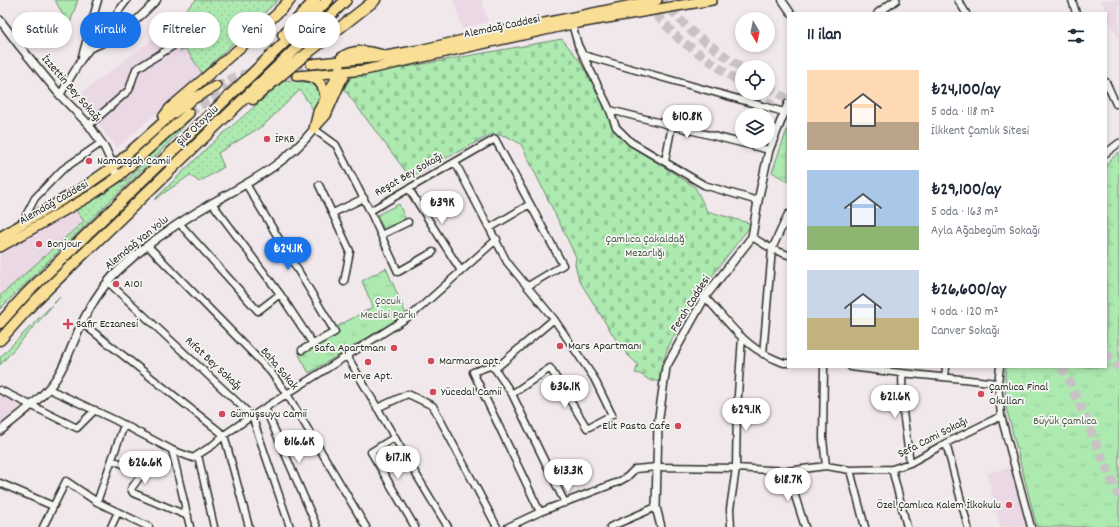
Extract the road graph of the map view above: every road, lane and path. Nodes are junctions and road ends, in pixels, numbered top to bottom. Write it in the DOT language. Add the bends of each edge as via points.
graph roads {
  1 [pos="98,0"];
  2 [pos="127,0"];
  3 [pos="157,0"];
  4 [pos="292,0"];
  5 [pos="315,0"];
  6 [pos="328,0"];
  7 [pos="346,0"];
  8 [pos="375,0"];
  9 [pos="618,0"];
  10 [pos="657,0"];
  11 [pos="712,0"];
  12 [pos="782,0"];
  13 [pos="896,0"];
  14 [pos="958,0"];
  15 [pos="1072,0"];
  16 [pos="280,10"];
  17 [pos="118,12"];
  18 [pos="597,12"];
  19 [pos="790,12"];
  20 [pos="879,12"];
  21 [pos="965,12"];
  22 [pos="1076,12"];
  23 [pos="141,16"];
  24 [pos="0,20"];
  25 [pos="572,24"];
  26 [pos="91,48"];
  27 [pos="170,48"];
  28 [pos="583,55"];
  29 [pos="81,60"];
  30 [pos="340,62"];
  31 [pos="311,64"];
  32 [pos="365,70"];
  33 [pos="339,73"];
  34 [pos="243,82"];
  35 [pos="1107,84"];
  36 [pos="216,86"];
  37 [pos="60,95"];
  38 [pos="325,97"];
  39 [pos="1116,104"];
  40 [pos="787,106"];
  41 [pos="610,110"];
  42 [pos="784,112"];
  43 [pos="189,113"];
  44 [pos="89,125"];
  45 [pos="672,126"];
  46 [pos="314,129"];
  47 [pos="145,138"];
  48 [pos="101,143"];
  49 [pos="1119,143"];
  50 [pos="769,150"];
  51 [pos="1107,152"];
  52 [pos="186,156"];
  53 [pos="665,161"];
  54 [pos="455,162"];
  55 [pos="114,166"];
  56 [pos="118,177"];
  57 [pos="246,184"];
  58 [pos="319,185"];
  59 [pos="409,189"];
  60 [pos="364,198"];
  61 [pos="758,201"];
  62 [pos="212,203"];
  63 [pos="530,204"];
  64 [pos="370,211"];
  65 [pos="333,213"];
  66 [pos="787,216"];
  67 [pos="408,222"];
  68 [pos="179,223"];
  69 [pos="22,225"];
  70 [pos="490,228"];
  71 [pos="381,235"];
  72 [pos="0,237"];
  73 [pos="752,237"];
  74 [pos="497,239"];
  75 [pos="148,246"];
  76 [pos="0,247"];
  77 [pos="772,249"];
  78 [pos="433,252"];
  79 [pos="787,255"];
  80 [pos="461,271"];
  81 [pos="108,282"];
  82 [pos="344,282"];
  83 [pos="528,286"];
  84 [pos="280,294"];
  85 [pos="705,298"];
  86 [pos="554,319"];
  87 [pos="0,323"];
  88 [pos="82,323"];
  89 [pos="742,337"];
  90 [pos="0,340"];
  91 [pos="313,344"];
  92 [pos="302,350"];
  93 [pos="763,354"];
  94 [pos="347,356"];
  95 [pos="787,363"];
  96 [pos="824,368"];
  97 [pos="864,368"];
  98 [pos="946,368"];
  99 [pos="1000,368"];
  100 [pos="495,369"];
  101 [pos="876,369"];
  102 [pos="910,370"];
  103 [pos="902,373"];
  104 [pos="945,376"];
  105 [pos="998,382"];
  106 [pos="49,389"];
  107 [pos="0,390"];
  108 [pos="287,394"];
  109 [pos="512,394"];
  110 [pos="30,405"];
  111 [pos="265,408"];
  112 [pos="377,408"];
  113 [pos="95,410"];
  114 [pos="252,416"];
  115 [pos="1001,416"];
  116 [pos="124,425"];
  117 [pos="0,431"];
  118 [pos="224,435"];
  119 [pos="395,437"];
  120 [pos="946,443"];
  121 [pos="172,450"];
  122 [pos="198,455"];
  123 [pos="112,460"];
  124 [pos="910,463"];
  125 [pos="826,466"];
  126 [pos="658,467"];
  127 [pos="736,468"];
  128 [pos="892,469"];
  129 [pos="850,470"];
  130 [pos="787,471"];
  131 [pos="0,483"];
  132 [pos="98,502"];
  133 [pos="565,504"];
  134 [pos="53,506"];
  135 [pos="656,507"];
  136 [pos="118,512"];
  137 [pos="540,512"];
  138 [pos="188,516"];
  139 [pos="43,527"];
  140 [pos="111,527"];
  141 [pos="150,527"];
  142 [pos="190,527"];
  143 [pos="214,527"];
  144 [pos="249,527"];
  145 [pos="290,527"];
  146 [pos="317,527"];
  147 [pos="366,527"];
  148 [pos="415,527"];
  149 [pos="448,527"];
  150 [pos="497,527"];
  151 [pos="508,527"];
  152 [pos="610,527"];
  153 [pos="661,527"];
  154 [pos="731,527"];
  155 [pos="805,527"];
  156 [pos="865,527"];
  157 [pos="907,527"];
  158 [pos="968,527"];
  159 [pos="1031,527"];
  1 -- 29 [label="street"];
  2 -- 17 [label="street"];
  3 -- 23 [label="street"];
  4 -- 16 [label="highway"];
  5 -- 34 [label="highway"];
  6 -- 34 [label="highway, Şile Otoyolu"];
  7 -- 52 [label="highway, Şile Otoyolu"];
  8 -- 52 [label="highway" via="300,59"];
  9 -- 18 [label="main road"];
  10 -- 18 [label="main road, Alemdağ Caddesi"];
  11 -- 25 [label="main road, Alemdağ Caddesi"];
  12 -- 19 [label="street"];
  13 -- 20 [label="street"];
  14 -- 21 [label="street"];
  15 -- 22 [label="street"];
  16 -- 47 [label="main road" via="170,108"];
  18 -- 30 [label="main road, Alemdağ Caddesi" via="388,56 375,52 347,54"];
  24 -- 37 [label="street, İzzettin Bey Sokağı"];
  25 -- 28 [label="street"];
  25 -- 32 [label="main road, Alemdağ Caddesi"];
  26 -- 29 [label="street"];
  27 -- 44 [label="street" via="136,68 129,90"];
  28 -- 41 [label="street"];
  28 -- 42 [label="street"];
  29 -- 37 [label="street"];
  30 -- 31 [label="main road"];
  30 -- 33 [label="main road"];
  32 -- 33 [label="main road, Alemdağ Caddesi"];
  32 -- 46 [label="main road" via="347,76 341,81 326,115"];
  33 -- 38 [label="main road"];
  33 -- 38 [label="main road, Alemdağ Caddesi" via="297,76 316,79 323,86"];
  34 -- 87 [label="highway, Şile Otoyolu" via="80,240"];
  35 -- 39 [label="street"];
  36 -- 47 [label="main road, Alemdağ Caddesi" via="182,107"];
  37 -- 44 [label="street, İzzettin Bey Sokağı"];
  38 -- 46 [label="main road"];
  40 -- 42 [label="street, Ferah Caddesi"];
  41 -- 45 [label="street"];
  41 -- 53 [label="street" via="616,127 632,142"];
  42 -- 50 [label="street, Ferah Caddesi"];
  43 -- 56 [label="main road, Alemdağ Caddesi"];
  44 -- 48 [label="street, İzzettin Bey Sokağı"];
  45 -- 50 [label="street"];
  45 -- 53 [label="street"];
  46 -- 57 [label="street, Alemdağ Yan Yolu" via="278,164"];
  46 -- 60 [label="street, Reşat Bey Sokağı" via="336,145"];
  47 -- 55 [label="main road, Alemdağ Caddesi"];
  48 -- 55 [label="street, İzzettin Bey Sokağı"];
  48 -- 69 [label="street" via="62,170 35,198"];
  49 -- 51 [label="street"];
  50 -- 61 [label="street, Ferah Caddesi"];
  52 -- 90 [label="highway, Şile Otoyolu" via="46,290"];
  53 -- 61 [label="street" via="704,185"];
  54 -- 59 [label="street, Reşat Bey Sokağı"];
  54 -- 63 [label="street" via="495,140"];
  54 -- 70 [label="street, Reşat Bey Sokağı"];
  55 -- 56 [label="street, İzzettin Bey Sokağı"];
  55 -- 69 [label="main road, Alemdağ Caddesi"];
  56 -- 76 [label="main road, Alemdağ Caddesi" via="90,196"];
  57 -- 62 [label="street, Alemdağ Yan Yolu"];
  57 -- 91 [label="street" via="335,332"];
  58 -- 65 [label="street"];
  59 -- 64 [label="street, Reşat Bey Sokağı"];
  59 -- 80 [label="street"];
  60 -- 64 [label="street, Reşat Bey Sokağı"];
  60 -- 65 [label="street"];
  61 -- 73 [label="street, Ferah Caddesi"];
  62 -- 68 [label="street, Alemdağ Yan Yolu"];
  62 -- 84 [label="street"];
  63 -- 70 [label="street"];
  63 -- 83 [label="street" via="562,265"];
  64 -- 71 [label="street"];
  65 -- 82 [label="street" via="350,251"];
  66 -- 77 [label="street"];
  67 -- 71 [label="street"];
  68 -- 75 [label="street, Alemdağ Yan Yolu"];
  68 -- 84 [label="street" via="258,311"];
  69 -- 72 [label="main road, Alemdağ Caddesi"];
  70 -- 74 [label="street, Reşat Bey Sokağı"];
  71 -- 78 [label="street" via="398,272"];
  73 -- 77 [label="street"];
  73 -- 85 [label="street, Ferah Caddesi"];
  74 -- 80 [label="street"];
  74 -- 83 [label="street, Reşat Bey Sokağı" via="507,262"];
  75 -- 81 [label="street, Alemdağ Yan Yolu" via="122,266"];
  75 -- 108 [label="street, Baha Sokak" via="270,371"];
  77 -- 79 [label="street"];
  77 -- 93 [label="street"];
  80 -- 94 [label="street" via="413,314"];
  81 -- 88 [label="street, Alemdağ Yan Yolu" via="94,300"];
  81 -- 114 [label="street, Rıfat Bey Sokağı"];
  83 -- 86 [label="street, Reşat Bey Sokağı"];
  84 -- 91 [label="street"];
  85 -- 89 [label="street"];
  85 -- 126 [label="street, Ferah Caddesi" via="666,367 658,424"];
  86 -- 100 [label="street"];
  86 -- 109 [label="street, Reşat Bey Sokağı" via="594,378 612,415 587,428 550,368"];
  88 -- 106 [label="street, Alemdağ Yan Yolu" via="58,376"];
  88 -- 118 [label="street"];
  89 -- 93 [label="street"];
  89 -- 127 [label="street"];
  91 -- 92 [label="street"];
  93 -- 95 [label="street"];
  94 -- 108 [label="street"];
  94 -- 112 [label="street"];
  96 -- 125 [label="street" via="823,439"];
  97 -- 101 [label="street"];
  98 -- 104 [label="street"];
  99 -- 105 [label="street"];
  100 -- 109 [label="street"];
  100 -- 137 [label="street" via="490,366 473,372"];
  101 -- 103 [label="street"];
  102 -- 103 [label="street"];
  102 -- 104 [label="street"];
  103 -- 124 [label="street" via="903,412"];
  104 -- 105 [label="street"];
  105 -- 115 [label="street"];
  106 -- 110 [label="street, Alemdağ Yan Yolu"];
  106 -- 113 [label="street"];
  107 -- 110 [label="street"];
  108 -- 111 [label="street"];
  108 -- 147 [label="street, Baha Sokak"];
  109 -- 133 [label="street"];
  110 -- 113 [label="street" via="77,428"];
  110 -- 117 [label="street, Alemdağ Yan Yolu"];
  111 -- 114 [label="street"];
  111 -- 146 [label="street"];
  112 -- 119 [label="street"];
  112 -- 150 [label="street" via="408,394 433,406"];
  113 -- 116 [label="street"];
  114 -- 118 [label="street"];
  114 -- 145 [label="street, Rıfat Bey Sokağı"];
  115 -- 120 [label="street, Sefa Cami Sokağı"];
  115 -- 159 [label="street"];
  116 -- 121 [label="street"];
  116 -- 123 [label="street"];
  118 -- 122 [label="street"];
  118 -- 144 [label="street"];
  119 -- 148 [label="street" via="371,452"];
  119 -- 149 [label="street"];
  120 -- 124 [label="street, Sefa Cami Sokağı"];
  120 -- 158 [label="street"];
  121 -- 122 [label="street" via="193,458"];
  121 -- 138 [label="street"];
  122 -- 143 [label="street"];
  123 -- 132 [label="street"];
  123 -- 138 [label="street" via="139,470 141,475 131,489 133,493"];
  124 -- 128 [label="street, Sefa Cami Sokağı"];
  125 -- 129 [label="street, Sefa Cami Sokağı"];
  125 -- 130 [label="street, Sefa Cami Sokağı"];
  126 -- 127 [label="street, Sefa Cami Sokağı"];
  126 -- 133 [label="street, Sefa Cami Sokağı" via="636,469 618,482"];
  126 -- 135 [label="street, Ferah Caddesi"];
  127 -- 130 [label="street, Sefa Cami Sokağı"];
  127 -- 154 [label="street" via="730,509"];
  128 -- 129 [label="street, Sefa Cami Sokağı"];
  128 -- 157 [label="street"];
  129 -- 156 [label="street"];
  130 -- 155 [label="street"];
  131 -- 134 [label="street"];
  132 -- 134 [label="street" via="66,481"];
  132 -- 136 [label="street"];
  133 -- 137 [label="street"];
  134 -- 139 [label="street"];
  135 -- 152 [label="street"];
  135 -- 153 [label="street, Ferah Caddesi"];
  136 -- 140 [label="street"];
  136 -- 141 [label="street"];
  137 -- 151 [label="street"];
  138 -- 142 [label="street"];
}
